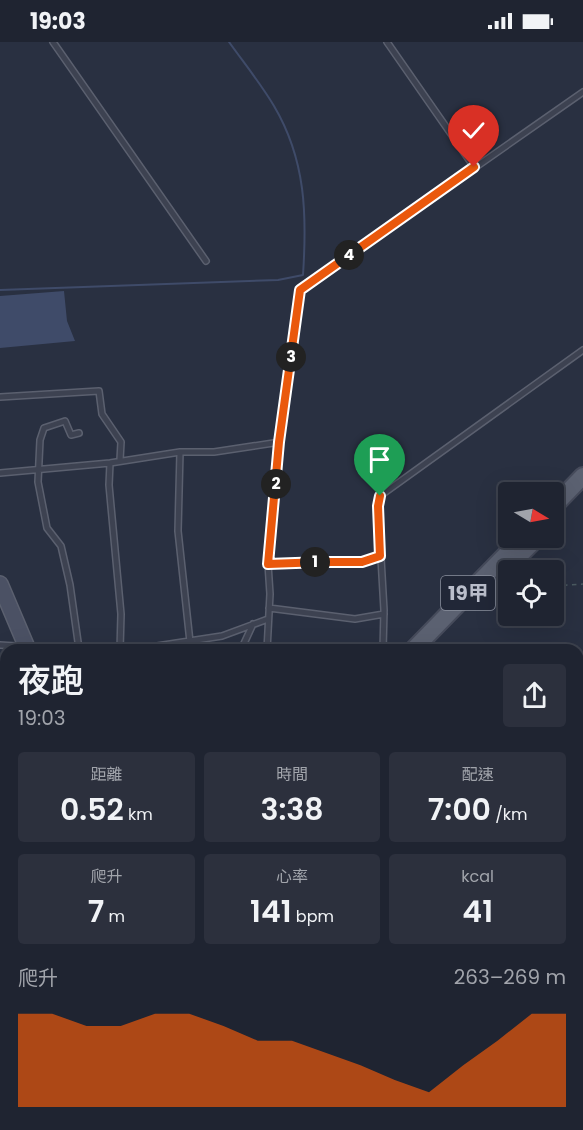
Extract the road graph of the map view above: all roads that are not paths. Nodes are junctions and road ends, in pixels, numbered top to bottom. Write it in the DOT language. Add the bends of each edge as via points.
graph roads {
  1 [pos="53,42"];
  2 [pos="387,42"];
  3 [pos="583,92"];
  4 [pos="474,167"];
  5 [pos="206,261"];
  6 [pos="583,350"];
  7 [pos="0,397"];
  8 [pos="79,433"];
  9 [pos="279,442"];
  10 [pos="180,452"];
  11 [pos="120,460"];
  12 [pos="110,463"];
  13 [pos="38,470"];
  14 [pos="0,473"];
  15 [pos="583,476"];
  16 [pos="583,491"];
  17 [pos="564,496"];
  18 [pos="564,511"];
  19 [pos="512,548"];
  20 [pos="527,548"];
  21 [pos="380,556"];
  22 [pos="268,564"];
  23 [pos="0,584"];
  24 [pos="269,608"];
  25 [pos="384,614"];
  26 [pos="268,619"];
  27 [pos="253,624"];
  28 [pos="190,642"];
  29 [pos="25,644"];
  30 [pos="78,644"];
  31 [pos="120,644"];
  32 [pos="175,644"];
  33 [pos="244,644"];
  34 [pos="267,644"];
  35 [pos="383,644"];
  36 [pos="418,644"];
  37 [pos="434,644"];
  1 -- 5 [label="lane"];
  2 -- 4 [label="lane"];
  3 -- 4 [label="lane"];
  4 -- 9 [label="lane" via="300,290"];
  6 -- 21 [label="lane" via="380,496"];
  7 -- 11 [label="lane" via="99,391 102,414 120,442"];
  8 -- 13 [label="lane" via="71,435 65,421 44,428"];
  9 -- 10 [label="lane" via="214,452"];
  9 -- 22 [label="lane"];
  10 -- 11 [label="lane"];
  10 -- 28 [label="lane" via="178,531"];
  11 -- 12 [label="lane"];
  12 -- 13 [label="lane"];
  12 -- 31 [label="lane"];
  13 -- 14 [label="lane"];
  13 -- 30 [label="lane" via="47,528 61,546"];
  15 -- 17 [label="main road"];
  16 -- 18 [label="main road"];
  19 -- 36 [label="main road, 19甲"];
  20 -- 37 [label="main road, 19甲"];
  21 -- 22 [label="lane" via="362,562"];
  21 -- 25 [label="lane"];
  22 -- 24 [label="lane"];
  23 -- 29 [label="street"];
  24 -- 25 [label="lane" via="356,619"];
  24 -- 26 [label="lane"];
  25 -- 35 [label="lane"];
  26 -- 27 [label="lane"];
  26 -- 34 [label="lane"];
  27 -- 28 [label="lane" via="222,636"];
  27 -- 33 [label="lane"];
  28 -- 32 [label="lane"];
}
